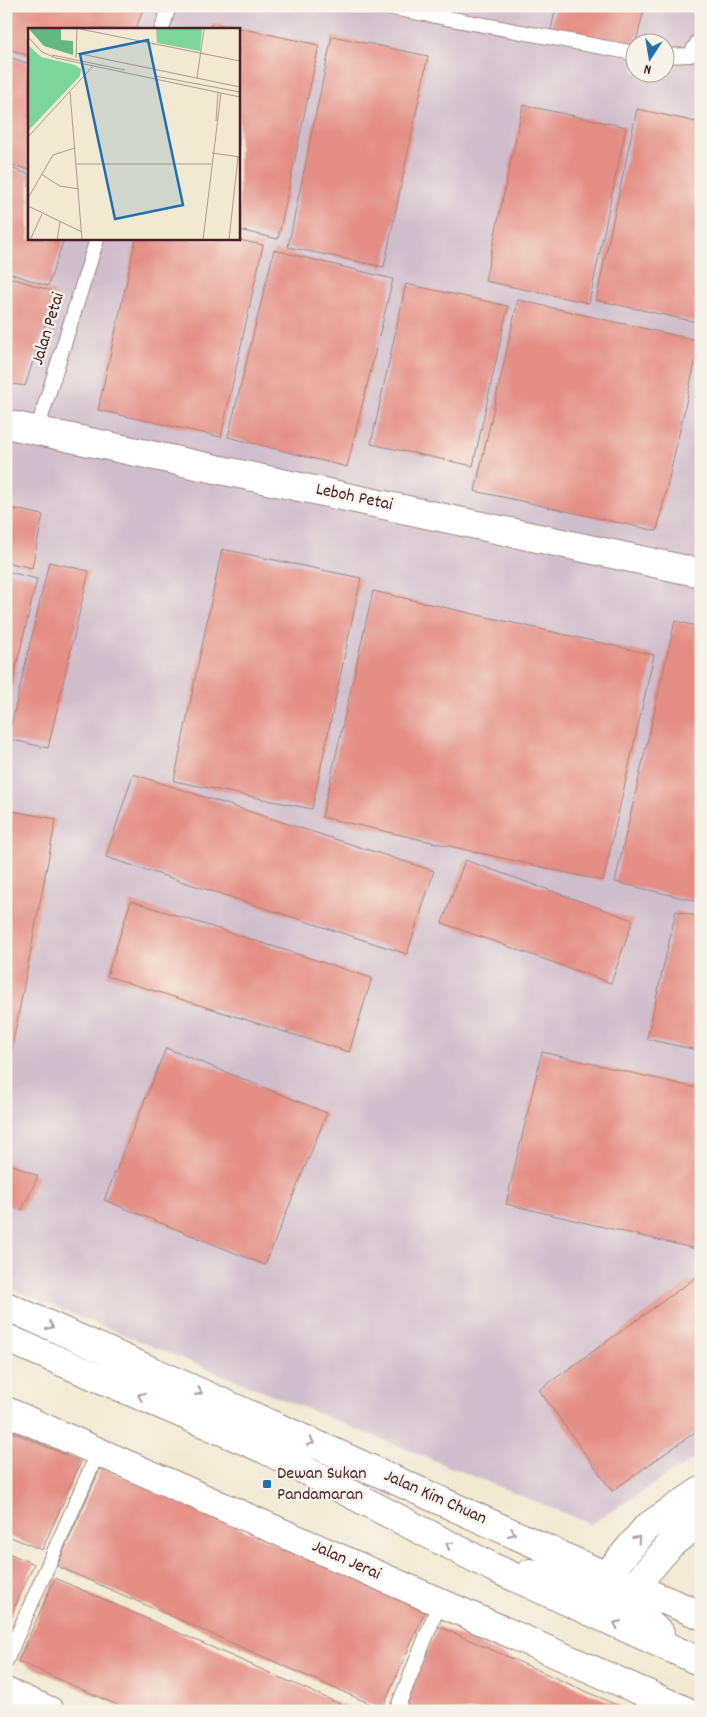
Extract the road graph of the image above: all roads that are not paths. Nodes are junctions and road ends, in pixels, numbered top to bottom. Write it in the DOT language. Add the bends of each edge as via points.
graph roads {
  1 [pos="170,6"];
  2 [pos="382,6"];
  3 [pos="162,28"];
  4 [pos="701,37"];
  5 [pos="624,51"];
  6 [pos="674,56"];
  7 [pos="97,240"];
  8 [pos="6,424"];
  9 [pos="37,430"];
  10 [pos="701,572"];
  11 [pos="6,1306"];
  12 [pos="6,1338"];
  13 [pos="6,1412"];
  14 [pos="98,1452"];
  15 [pos="701,1491"];
  16 [pos="701,1521"];
  17 [pos="492,1567"];
  18 [pos="617,1585"];
  19 [pos="440,1602"];
  20 [pos="701,1615"];
  21 [pos="697,1660"];
  22 [pos="6,1661"];
  23 [pos="6,1692"];
  24 [pos="50,1711"];
  25 [pos="396,1711"];
  26 [pos="686,1711"];
  1 -- 3 [label="lane"];
  2 -- 5 [label="lane"];
  4 -- 6 [label="lane" via="690,55"];
  7 -- 9 [label="lane, Jalan Petai"];
  8 -- 9 [label="street, Leboh Petai"];
  9 -- 10 [label="street, Leboh Petai"];
  11 -- 18 [label="street, Jalan Kim Chuan, one-way" via="358,1463"];
  17 -- 12 [label="street, one-way" via="266,1450"];
  13 -- 14 [label="street, Jalan Jerai"];
  14 -- 19 [label="street, Jalan Jerai"];
  14 -- 22 [label="lane"];
  18 -- 15 [label="street, one-way" via="647,1527"];
  16 -- 18 [label="street"];
  17 -- 18 [label="street"];
  21 -- 17 [label="street, one-way"];
  18 -- 20 [label="street, Jalan Kim Chuan"];
  18 -- 21 [label="street" via="646,1623"];
  19 -- 25 [label="lane"];
  19 -- 26 [label="street, Jalan Jerai"];
  23 -- 24 [label="street"];
}
